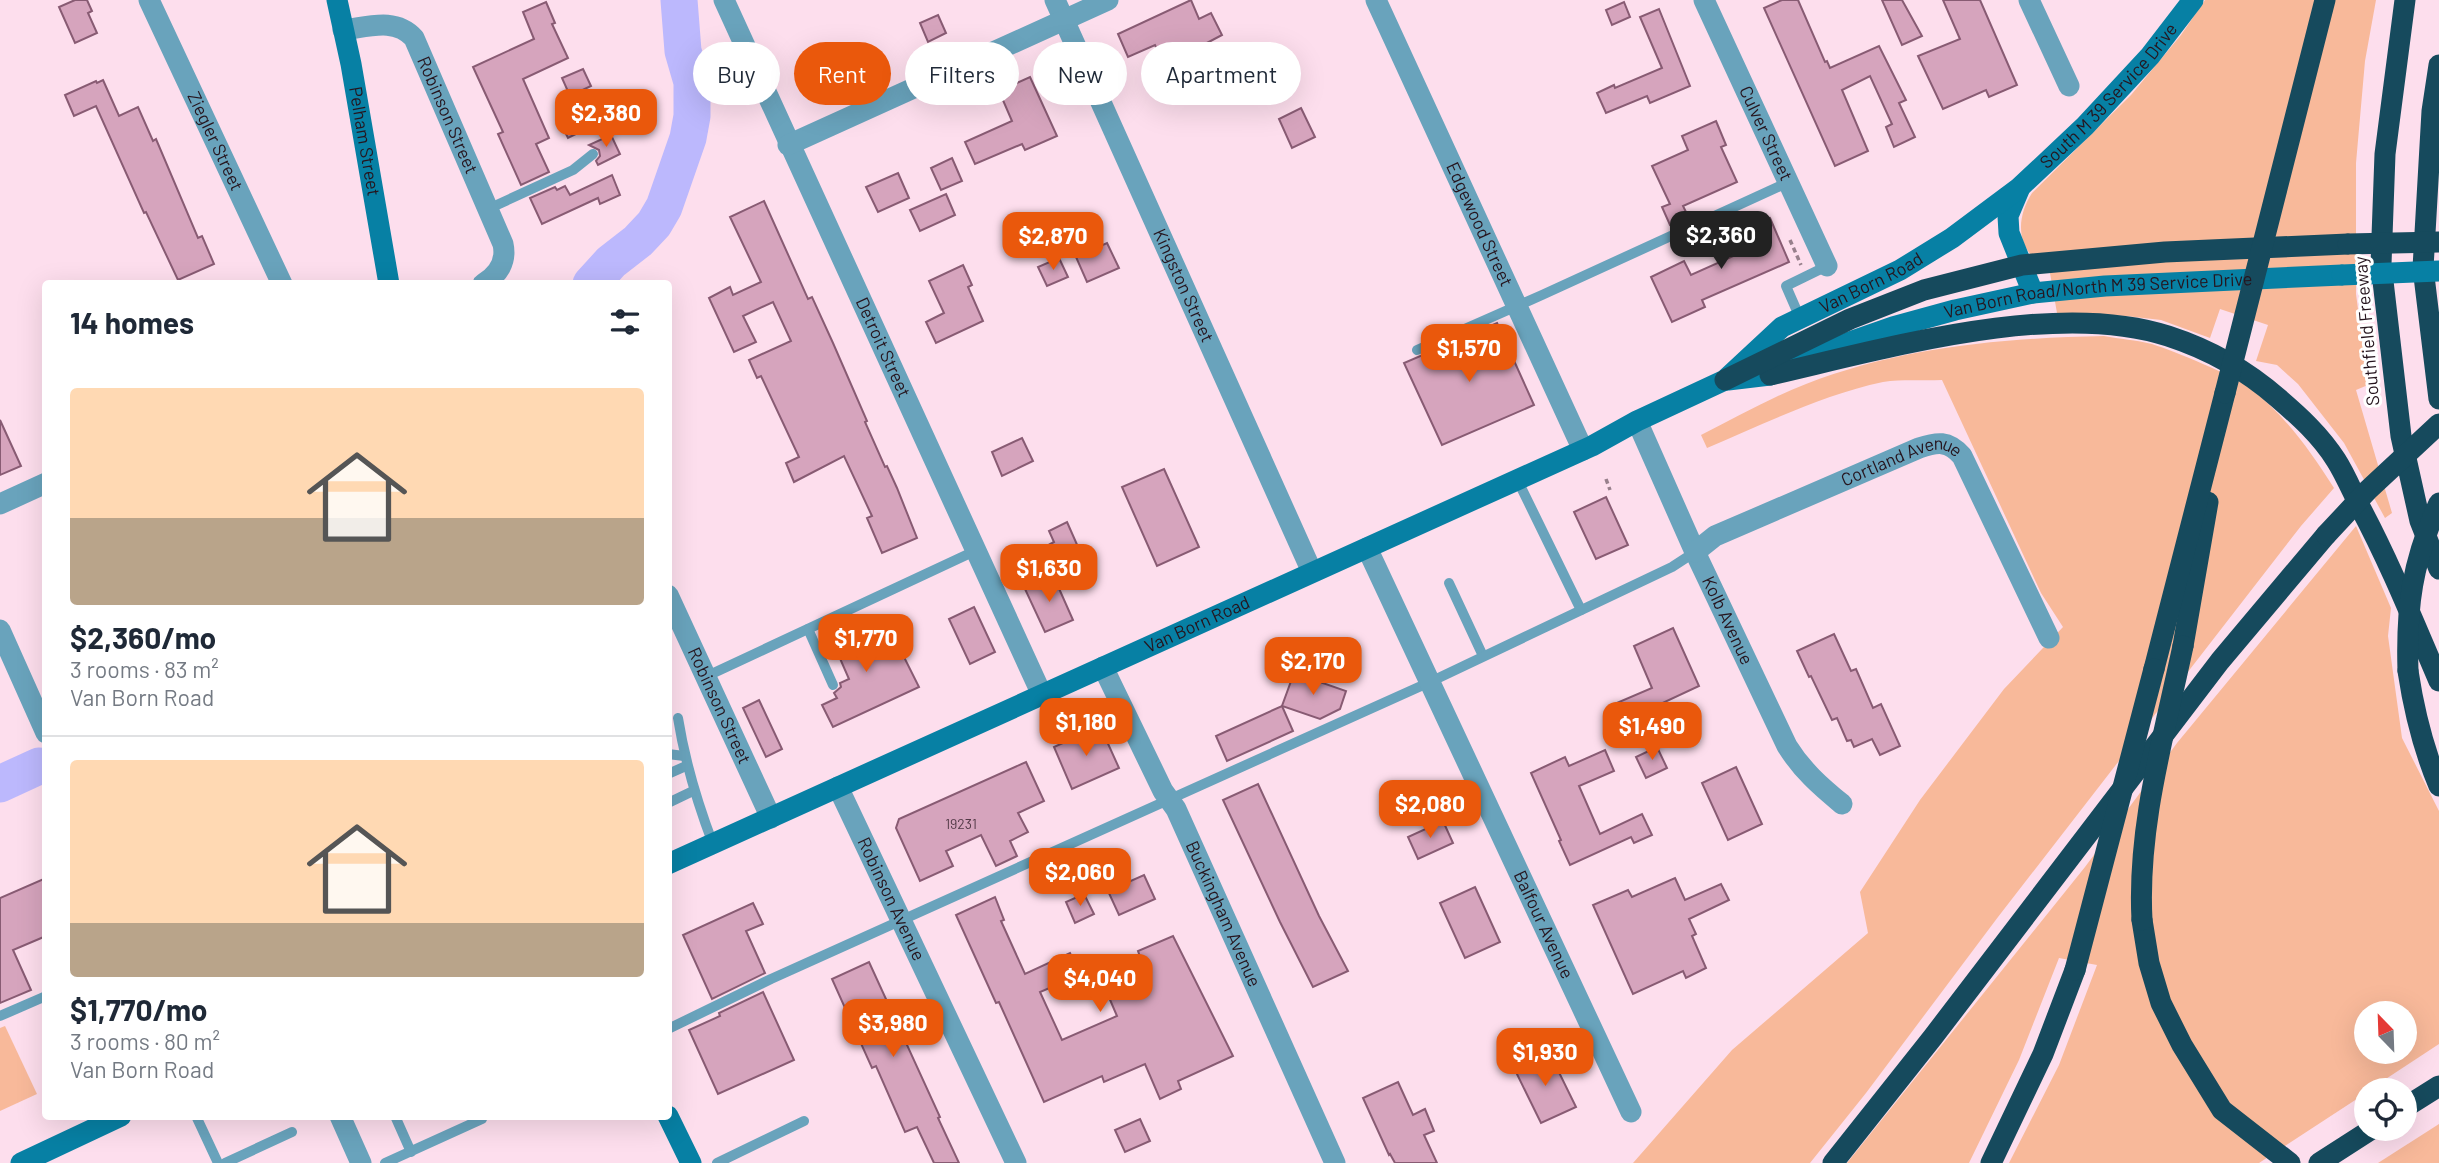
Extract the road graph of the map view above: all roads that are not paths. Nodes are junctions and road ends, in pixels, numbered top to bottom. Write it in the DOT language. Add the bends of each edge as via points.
graph roads {
  1 [pos="149,0"];
  2 [pos="337,0"];
  3 [pos="724,0"];
  4 [pos="1055,0"];
  5 [pos="1108,0"];
  6 [pos="1376,0"];
  7 [pos="1704,0"];
  8 [pos="2029,0"];
  9 [pos="2193,0"];
  10 [pos="2325,0"];
  11 [pos="2405,0"];
  12 [pos="1063,21"];
  13 [pos="343,30"];
  14 [pos="2439,65"];
  15 [pos="2069,86"];
  16 [pos="788,145"];
  17 [pos="593,154"];
  18 [pos="1789,182"];
  19 [pos="2019,188"];
  20 [pos="488,209"];
  21 [pos="2439,242"];
  22 [pos="2022,265"];
  23 [pos="1827,266"];
  24 [pos="2439,271"];
  25 [pos="280,280"];
  26 [pos="389,280"];
  27 [pos="489,280"];
  28 [pos="2033,293"];
  29 [pos="1517,306"];
  30 [pos="1800,318"];
  31 [pos="1416,350"];
  32 [pos="1770,375"];
  33 [pos="1725,380"];
  34 [pos="2439,399"];
  35 [pos="1637,421"];
  36 [pos="2439,424"];
  37 [pos="2212,444"];
  38 [pos="1583,450"];
  39 [pos="1517,479"];
  40 [pos="42,485"];
  41 [pos="2439,503"];
  42 [pos="0,504"];
  43 [pos="1367,548"];
  44 [pos="977,550"];
  45 [pos="1695,552"];
  46 [pos="2439,569"];
  47 [pos="1312,572"];
  48 [pos="1449,583"];
  49 [pos="672,604"];
  50 [pos="1581,610"];
  51 [pos="808,629"];
  52 [pos="0,630"];
  53 [pos="2049,638"];
  54 [pos="1483,656"];
  55 [pos="1103,667"];
  56 [pos="705,677"];
  57 [pos="2439,681"];
  58 [pos="1430,682"];
  59 [pos="833,685"];
  60 [pos="1042,695"];
  61 [pos="672,716"];
  62 [pos="42,724"];
  63 [pos="672,756"];
  64 [pos="685,761"];
  65 [pos="672,771"];
  66 [pos="2439,786"];
  67 [pos="838,788"];
  68 [pos="693,791"];
  69 [pos="1169,799"];
  70 [pos="672,801"];
  71 [pos="1842,804"];
  72 [pos="771,818"];
  73 [pos="713,844"];
  74 [pos="672,862"];
  75 [pos="902,920"];
  76 [pos="42,998"];
  77 [pos="0,1016"];
  78 [pos="672,1027"];
  79 [pos="2439,1086"];
  80 [pos="2417,1100"];
  81 [pos="1631,1112"];
  82 [pos="114,1120"];
  83 [pos="198,1120"];
  84 [pos="342,1120"];
  85 [pos="396,1120"];
  86 [pos="480,1120"];
  87 [pos="670,1120"];
  88 [pos="804,1121"];
  89 [pos="292,1132"];
  90 [pos="2354,1141"];
  91 [pos="411,1152"];
  92 [pos="49,1157"];
  93 [pos="22,1163"];
  94 [pos="218,1163"];
  95 [pos="225,1163"];
  96 [pos="362,1163"];
  97 [pos="385,1163"];
  98 [pos="691,1163"];
  99 [pos="717,1163"];
  100 [pos="1016,1163"];
  101 [pos="1335,1163"];
  102 [pos="1833,1163"];
  103 [pos="1991,1163"];
  104 [pos="2290,1163"];
  105 [pos="2319,1163"];
  1 -- 25 [label="street, Ziegler Street"];
  2 -- 13 [label="main road, Pelham Street"];
  3 -- 16 [label="street, Detroit Street"];
  4 -- 12 [label="street, Kingston Street"];
  5 -- 12 [label="street"];
  6 -- 29 [label="street, Edgewood Street"];
  7 -- 18 [label="street, Culver Street"];
  8 -- 15 [label="street"];
  9 -- 19 [label="main road, South M 39 Service Drive" via="2118,92"];
  10 -- 37 [label="highway, bridge"];
  11 -- 46 [label="highway, Southfield Freeway" via="2385,154 2381,264 2401,436 2420,521"];
  12 -- 16 [label="street"];
  12 -- 47 [label="street, Kingston Street"];
  13 -- 20 [label="street, Robinson Street" via="391,24 414,38"];
  13 -- 26 [label="main road, Pelham Street"];
  14 -- 34 [label="highway" via="2423,268"];
  16 -- 44 [label="street, Detroit Street"];
  17 -- 20 [label="lane" via="573,170"];
  18 -- 23 [label="street, Culver Street"];
  18 -- 29 [label="lane"];
  19 -- 22 [label="main road" via="2008,216 2009,233"];
  19 -- 30 [label="main road, Van Born Road" via="1900,270"];
  20 -- 27 [label="street, Robinson Street" via="503,244 502,263"];
  21 -- 22 [label="highway, bridge" via="2165,251"];
  22 -- 28 [label="main road"];
  22 -- 33 [label="highway" via="1924,290 1850,319"];
  23 -- 30 [label="lane" via="1786,286"];
  24 -- 28 [label="main road, Van Born Road/North M 39 Service Drive, bridge"];
  28 -- 32 [label="main road, Van Born Road/North M 39 Service Drive" via="1893,327"];
  29 -- 31 [label="lane"];
  29 -- 38 [label="street, Edgewood Street"];
  30 -- 33 [label="main road, Van Born Road" via="1782,327"];
  32 -- 33 [label="main road, Van Born Road"];
  32 -- 57 [label="highway" via="1963,334 2052,323 2112,325 2166,335 2214,354 2261,384 2307,423 2336,460"];
  33 -- 35 [label="main road, Van Born Road"];
  35 -- 38 [label="main road, Van Born Road"];
  35 -- 45 [label="street, Kolb Avenue"];
  36 -- 102 [label="highway, bridge" via="2326,535 2220,661"];
  37 -- 103 [label="highway, bridge" via="2075,970 2043,1054"];
  37 -- 104 [label="highway, bridge" via="2200,551 2147,816 2140,887 2142,920 2161,1003 2182,1045 2222,1110"];
  38 -- 39 [label="main road, Van Born Road"];
  39 -- 43 [label="main road, Van Born Road"];
  39 -- 50 [label="lane"];
  40 -- 42 [label="street"];
  41 -- 66 [label="highway, bridge" via="2413,572 2406,624 2415,715"];
  43 -- 47 [label="main road, Van Born Road"];
  43 -- 58 [label="street, Balfour Avenue"];
  44 -- 51 [label="lane"];
  44 -- 60 [label="street, Detroit Street"];
  45 -- 50 [label="lane"];
  45 -- 53 [label="street, Cortland Avenue" via="1715,537 1906,454 1946,443 1962,456"];
  45 -- 71 [label="street, Kolb Avenue" via="1787,746 1816,783"];
  47 -- 55 [label="main road, Van Born Road"];
  48 -- 54 [label="lane"];
  49 -- 56 [label="street, Robinson Street"];
  50 -- 54 [label="lane"];
  51 -- 56 [label="lane"];
  51 -- 59 [label="lane"];
  52 -- 62 [label="street"];
  54 -- 58 [label="lane"];
  55 -- 60 [label="main road, Van Born Road"];
  55 -- 69 [label="street, Buckingham Avenue"];
  56 -- 72 [label="street, Robinson Street"];
  58 -- 69 [label="lane"];
  58 -- 81 [label="street, Balfour Avenue"];
  60 -- 67 [label="main road, Van Born Road"];
  61 -- 64 [label="lane" via="678,718"];
  63 -- 64 [label="lane"];
  64 -- 65 [label="lane"];
  64 -- 68 [label="lane"];
  67 -- 72 [label="main road, Van Born Road"];
  67 -- 75 [label="street, Robinson Avenue"];
  68 -- 70 [label="lane"];
  68 -- 73 [label="lane"];
  69 -- 75 [label="lane"];
  69 -- 101 [label="street, Buckingham Avenue"];
  72 -- 73 [label="main road, Van Born Road"];
  73 -- 74 [label="main road, Van Born Road"];
  75 -- 78 [label="lane"];
  75 -- 100 [label="street, Robinson Avenue"];
  76 -- 77 [label="lane"];
  79 -- 80 [label="highway"];
  82 -- 92 [label="main road"];
  83 -- 94 [label="lane"];
  84 -- 96 [label="street"];
  85 -- 91 [label="lane"];
  86 -- 91 [label="lane"];
  87 -- 98 [label="main road"];
  88 -- 99 [label="lane"];
  89 -- 95 [label="lane"];
  90 -- 105 [label="highway"];
  91 -- 97 [label="lane"];
  92 -- 93 [label="main road"];
}
